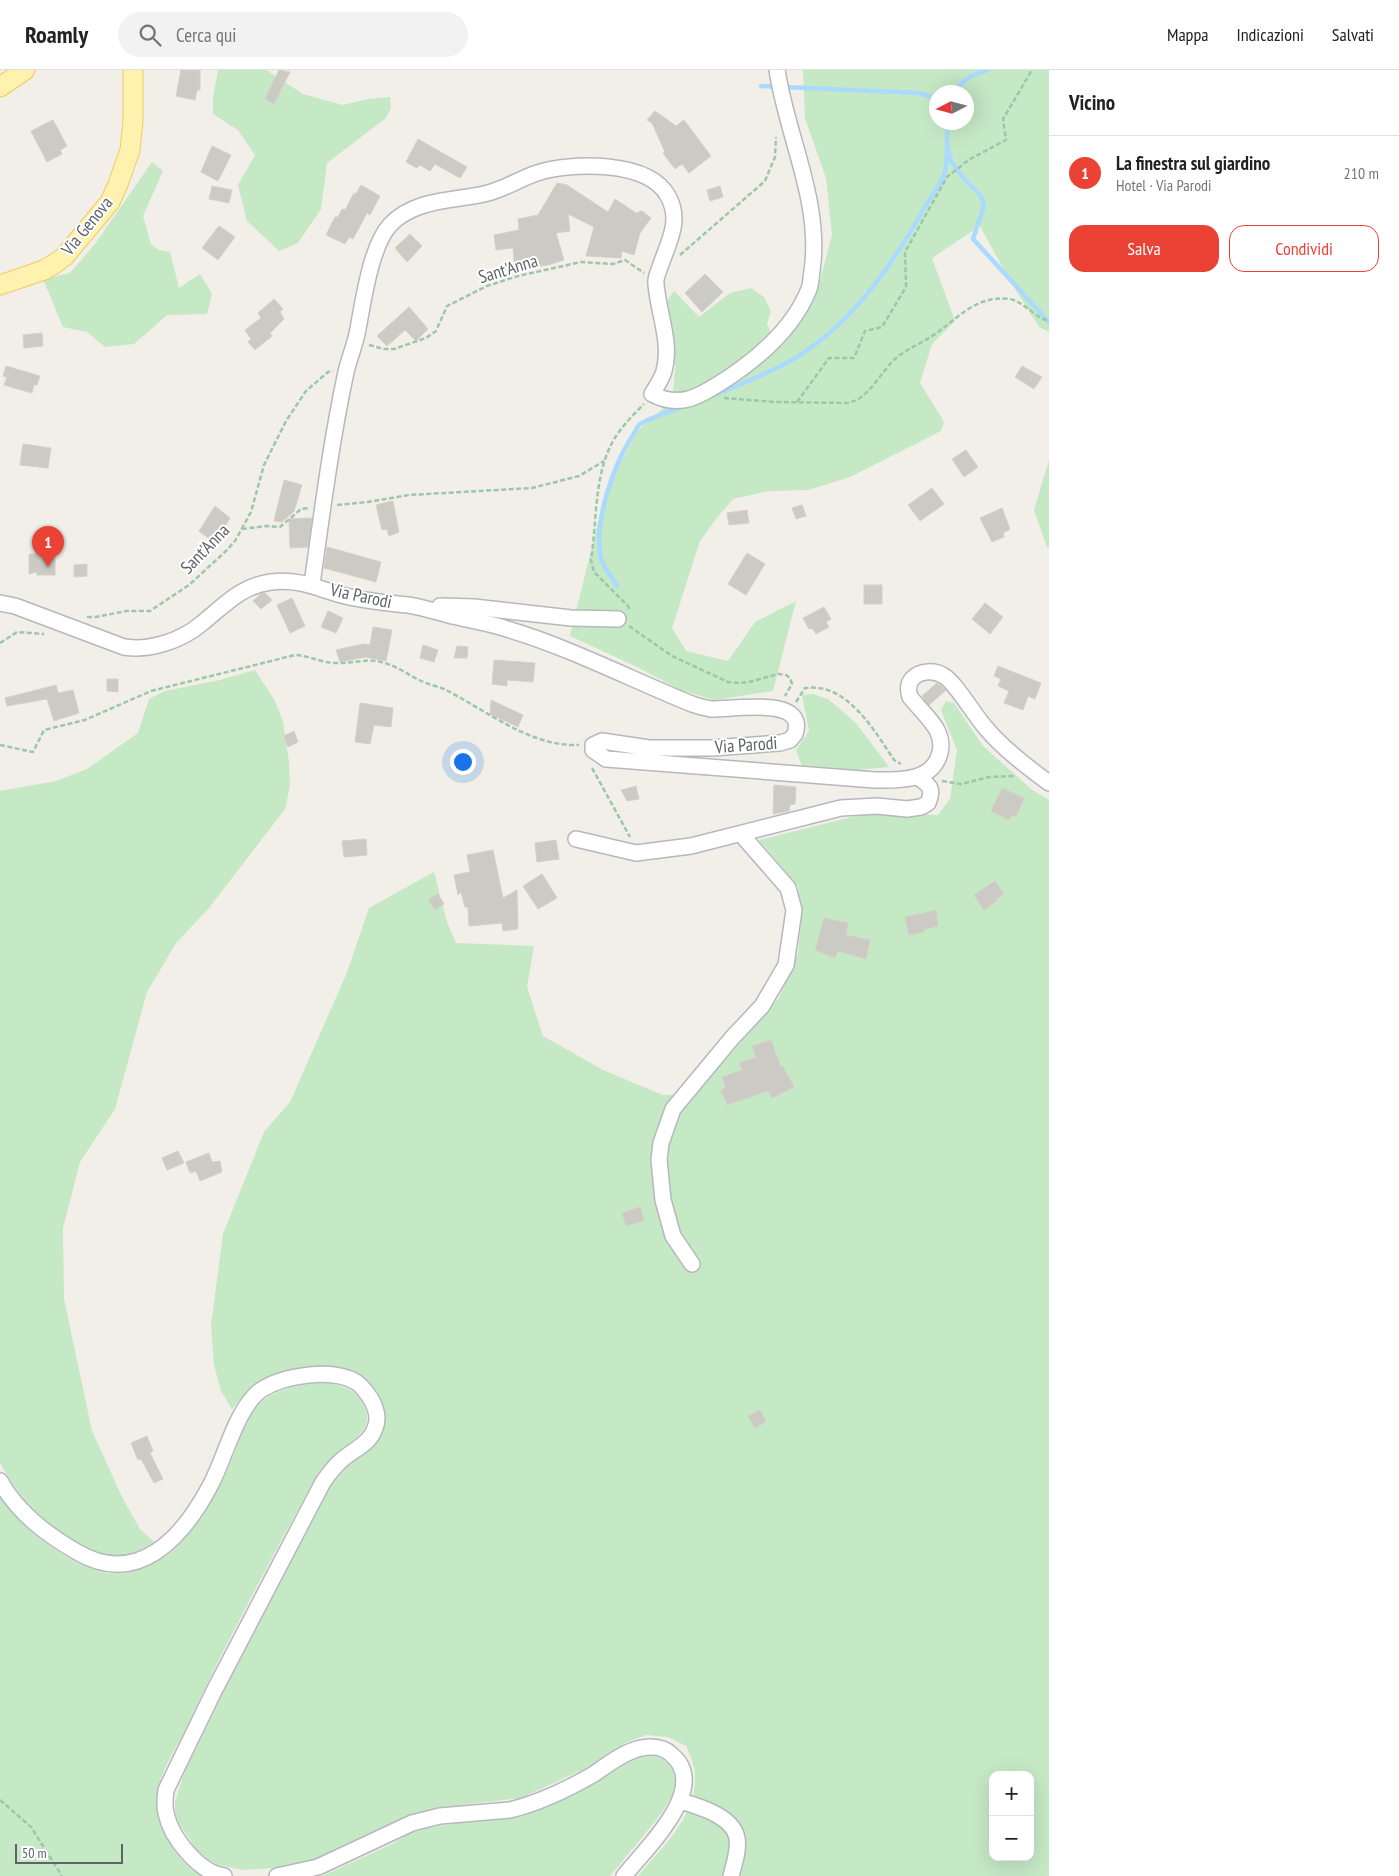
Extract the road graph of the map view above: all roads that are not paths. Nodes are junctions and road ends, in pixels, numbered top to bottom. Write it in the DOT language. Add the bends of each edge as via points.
graph roads {
  1 [pos="24,70"];
  2 [pos="134,70"];
  3 [pos="777,70"];
  4 [pos="0,87"];
  5 [pos="0,285"];
  6 [pos="312,584"];
  7 [pos="0,603"];
  8 [pos="409,606"];
  9 [pos="618,619"];
  10 [pos="918,776"];
  11 [pos="1049,783"];
  12 [pos="742,834"];
  13 [pos="576,839"];
  14 [pos="692,1264"];
  15 [pos="0,1481"];
  16 [pos="680,1801"];
  17 [pos="224,1876"];
  18 [pos="277,1876"];
  19 [pos="624,1876"];
  20 [pos="730,1876"];
  1 -- 4 [label="main road"];
  2 -- 5 [label="main road, Via Genova" via="130,150 110,202 64,257 44,270"];
  3 -- 6 [label="street" via="813,219 814,256 810,288 794,317 767,349 699,396 678,402 652,394 664,372 667,352 656,282 675,223 668,195 640,174 613,167 566,167 537,173 485,194 426,204 390,225 374,256 346,369"];
  6 -- 7 [label="street, Via Parodi" via="272,582 244,590 225,602 200,626 161,644 139,649 124,647"];
  6 -- 8 [label="street, Via Parodi" via="353,598"];
  8 -- 9 [label="street" via="474,607 571,618"];
  8 -- 10 [label="street, Via Parodi" via="506,628 538,639 702,707 780,709 792,716 796,725 795,734 786,742 712,748 650,748 602,741 593,746 598,755 610,760 876,780"];
  10 -- 11 [label="street" via="934,765 941,745 936,730 910,697 908,687 918,674 934,672 946,676 986,728"];
  10 -- 12 [label="street" via="930,785 932,794 928,803 921,807 841,808"];
  12 -- 13 [label="street" via="690,846 636,853"];
  12 -- 14 [label="street" via="788,888 794,910 786,965 762,1006 673,1109 661,1143 659,1160 672,1236"];
  15 -- 17 [label="street" via="30,1520 88,1559 105,1564 137,1561 156,1553 169,1542 195,1511 211,1486 249,1402 262,1389 289,1378 329,1374 358,1383 373,1404 376,1427 323,1482 166,1790 166,1814 182,1845 193,1859"];
  16 -- 18 [label="street" via="686,1782 681,1765 671,1753 645,1747 629,1752 575,1784 523,1807 412,1823 318,1867"];
  16 -- 19 [label="street" via="670,1820"];
  16 -- 20 [label="street" via="717,1814 737,1836 737,1855"];
}
